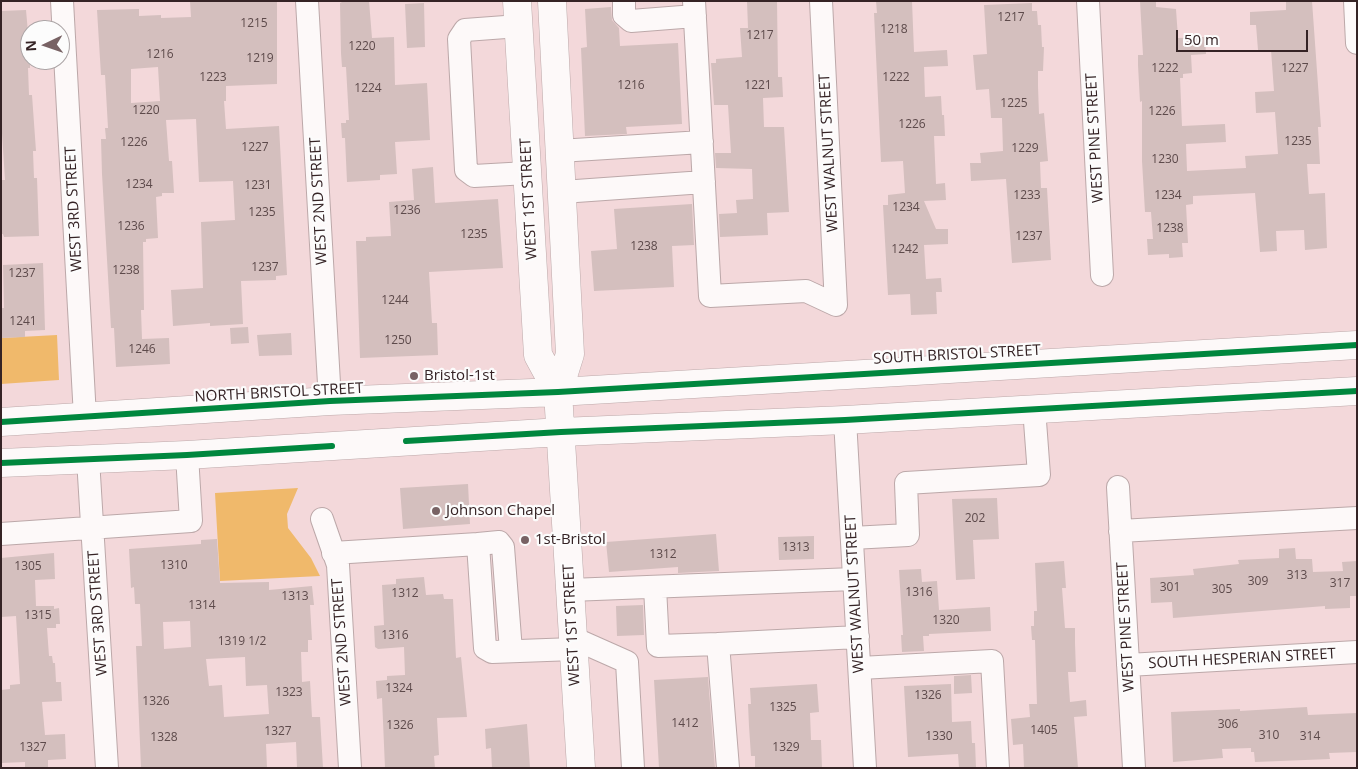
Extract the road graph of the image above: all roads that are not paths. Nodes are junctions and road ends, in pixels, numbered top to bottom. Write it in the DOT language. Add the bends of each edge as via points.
graph roads {
  1 [pos="62,1"];
  2 [pos="307,1"];
  3 [pos="552,1"];
  4 [pos="624,1"];
  5 [pos="821,1"];
  6 [pos="1088,1"];
  7 [pos="1355,1"];
  8 [pos="694,9"];
  9 [pos="518,14"];
  10 [pos="1357,43"];
  11 [pos="702,142"];
  12 [pos="559,151"];
  13 [pos="527,173"];
  14 [pos="704,182"];
  15 [pos="562,192"];
  16 [pos="1102,275"];
  17 [pos="1357,345"];
  18 [pos="1357,391"];
  19 [pos="558,392"];
  20 [pos="330,401"];
  21 [pos="1034,408"];
  22 [pos="85,417"];
  23 [pos="845,420"];
  24 [pos="1,422"];
  25 [pos="560,432"];
  26 [pos="187,455"];
  27 [pos="88,459"];
  28 [pos="1,463"];
  29 [pos="1118,487"];
  30 [pos="1357,518"];
  31 [pos="322,519"];
  32 [pos="92,527"];
  33 [pos="1120,531"];
  34 [pos="1,534"];
  35 [pos="852,538"];
  36 [pos="333,553"];
  37 [pos="854,579"];
  38 [pos="655,587"];
  39 [pos="570,590"];
  40 [pos="858,637"];
  41 [pos="573,643"];
  42 [pos="718,644"];
  43 [pos="658,646"];
  44 [pos="1357,652"];
  45 [pos="627,662"];
  46 [pos="1128,665"];
  47 [pos="860,668"];
  48 [pos="107,768"];
  49 [pos="350,768"];
  50 [pos="581,768"];
  51 [pos="633,768"];
  52 [pos="728,768"];
  53 [pos="865,768"];
  54 [pos="998,768"];
  55 [pos="1134,768"];
  1 -- 22 [label="street, WEST 3RD STREET"];
  2 -- 20 [label="street, WEST 2ND STREET"];
  3 -- 12 [label="main road, WEST 1ST STREET"];
  4 -- 8 [label="street" via="624,14 632,21"];
  5 -- 14 [label="street, WEST WALNUT STREET" via="836,305 806,291 710,296"];
  6 -- 16 [label="street, WEST PINE STREET"];
  7 -- 10 [label="street"];
  8 -- 11 [label="street"];
  9 -- 13 [label="main road, WEST 1ST STREET"];
  9 -- 13 [label="street" via="466,30 459,39 466,170 474,176"];
  11 -- 12 [label="street"];
  11 -- 14 [label="street"];
  12 -- 15 [label="main road, WEST 1ST STREET"];
  13 -- 19 [label="main road, WEST 1ST STREET" via="538,356"];
  14 -- 15 [label="street"];
  15 -- 19 [label="main road, WEST 1ST STREET" via="570,354"];
  17 -- 19 [label="main road, SOUTH BRISTOL STREET"];
  18 -- 21 [label="main road"];
  19 -- 20 [label="main road, NORTH BRISTOL STREET"];
  19 -- 25 [label="main road, WEST 1ST STREET"];
  20 -- 22 [label="main road, NORTH BRISTOL STREET"];
  21 -- 23 [label="main road"];
  21 -- 35 [label="street" via="1039,475 906,483 908,534"];
  22 -- 24 [label="main road, NORTH BRISTOL STREET"];
  23 -- 25 [label="main road"];
  23 -- 35 [label="street, WEST WALNUT STREET"];
  25 -- 26 [label="main road"];
  25 -- 39 [label="main road, WEST 1ST STREET"];
  26 -- 27 [label="main road"];
  26 -- 32 [label="street" via="191,521"];
  27 -- 28 [label="main road"];
  27 -- 32 [label="street, WEST 3RD STREET"];
  29 -- 33 [label="street, WEST PINE STREET"];
  30 -- 33 [label="street"];
  31 -- 36 [label="street, WEST 2ND STREET"];
  32 -- 34 [label="street"];
  32 -- 48 [label="street, WEST 3RD STREET"];
  33 -- 46 [label="street, WEST PINE STREET"];
  35 -- 37 [label="street, WEST WALNUT STREET"];
  36 -- 41 [label="street" via="478,544 485,648 492,652 511,651"];
  36 -- 49 [label="street, WEST 2ND STREET" via="338,565"];
  37 -- 38 [label="street"];
  37 -- 40 [label="street, WEST WALNUT STREET"];
  38 -- 39 [label="street"];
  38 -- 43 [label="street"];
  39 -- 41 [label="main road, WEST 1ST STREET"];
  40 -- 42 [label="street"];
  40 -- 47 [label="street, WEST WALNUT STREET"];
  41 -- 45 [label="street"];
  41 -- 50 [label="main road, WEST 1ST STREET"];
  42 -- 43 [label="street"];
  42 -- 52 [label="street"];
  43 -- 45 [label="street"];
  44 -- 46 [label="street, SOUTH HESPERIAN STREET"];
  45 -- 51 [label="street"];
  46 -- 55 [label="street, WEST PINE STREET"];
  47 -- 53 [label="street, WEST WALNUT STREET"];
  47 -- 54 [label="street" via="992,661"];
}
